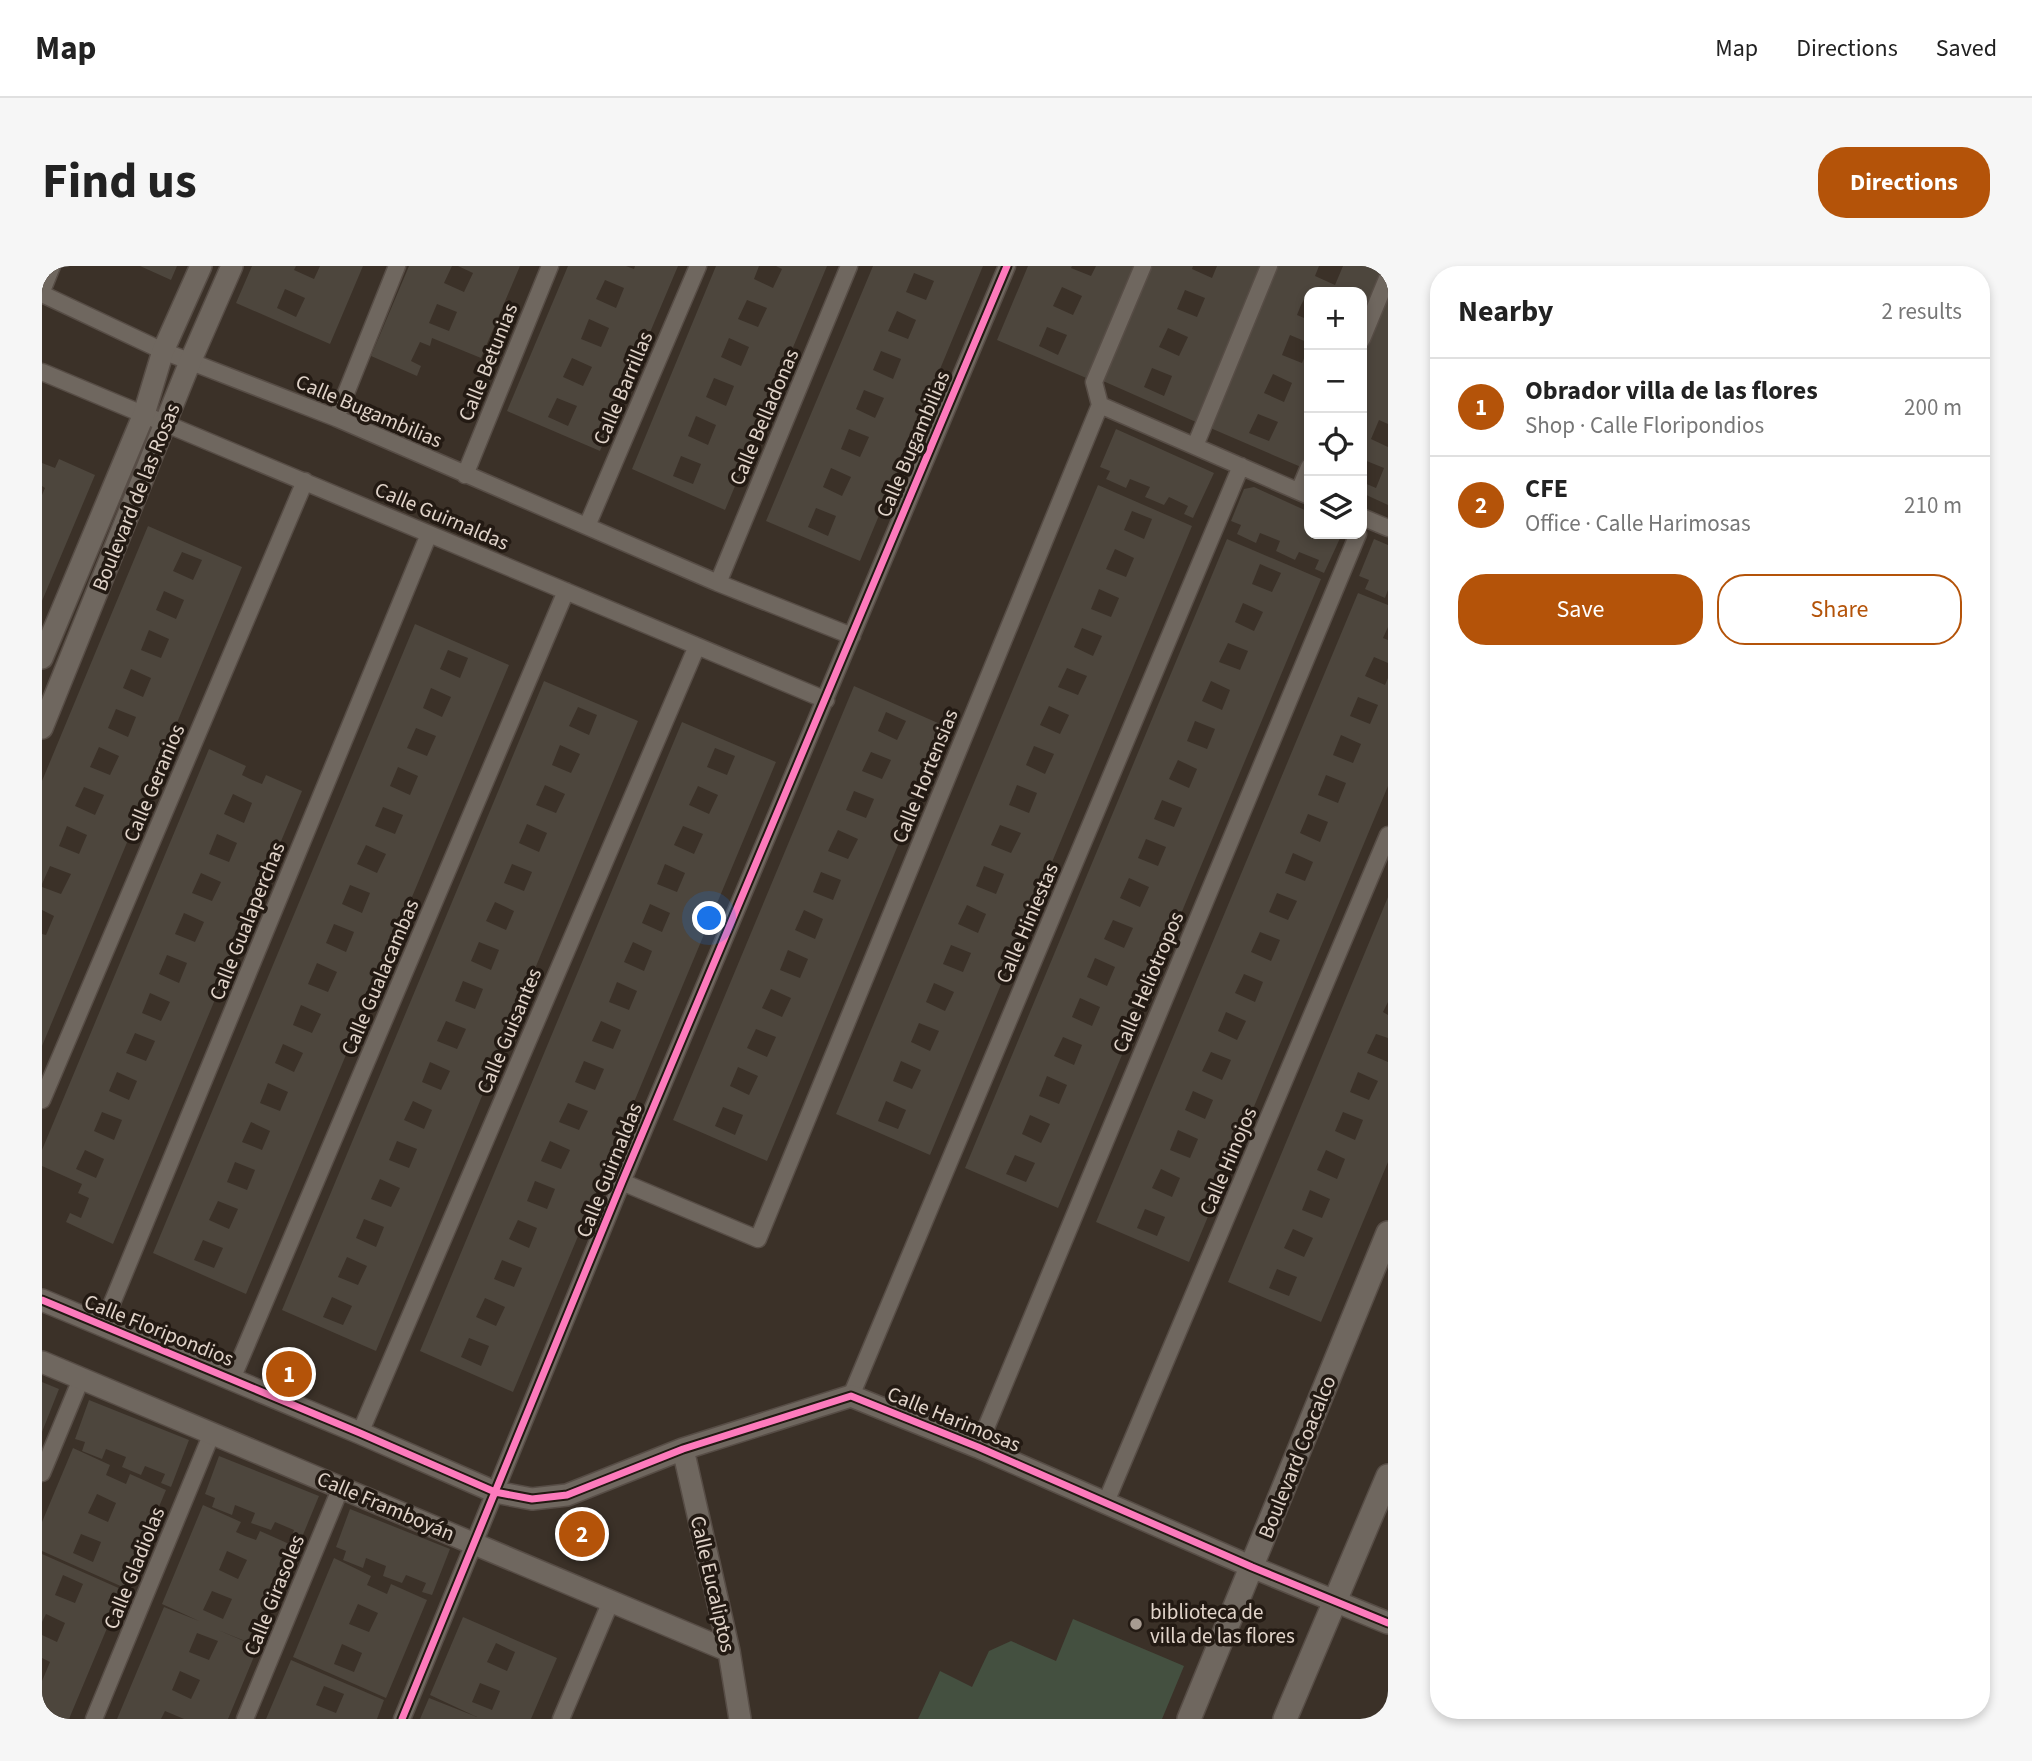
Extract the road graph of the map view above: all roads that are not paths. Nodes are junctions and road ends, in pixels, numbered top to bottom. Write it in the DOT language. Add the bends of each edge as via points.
graph roads {
  1 [pos="52,266"];
  2 [pos="201,266"];
  3 [pos="232,266"];
  4 [pos="397,266"];
  5 [pos="550,266"];
  6 [pos="698,266"];
  7 [pos="849,266"];
  8 [pos="1007,266"];
  9 [pos="1143,266"];
  10 [pos="1269,266"];
  11 [pos="1388,276"];
  12 [pos="42,292"];
  13 [pos="1367,327"];
  14 [pos="163,351"];
  15 [pos="190,362"];
  16 [pos="42,372"];
  17 [pos="1100,405"];
  18 [pos="144,414"];
  19 [pos="336,418"];
  20 [pos="167,424"];
  21 [pos="1195,446"];
  22 [pos="1241,466"];
  23 [pos="465,475"];
  24 [pos="305,481"];
  25 [pos="1304,494"];
  26 [pos="1367,524"];
  27 [pos="587,526"];
  28 [pos="1388,528"];
  29 [pos="429,534"];
  30 [pos="1354,539"];
  31 [pos="718,583"];
  32 [pos="566,591"];
  33 [pos="852,636"];
  34 [pos="697,646"];
  35 [pos="42,658"];
  36 [pos="826,700"];
  37 [pos="42,728"];
  38 [pos="1388,835"];
  39 [pos="42,1100"];
  40 [pos="622,1182"];
  41 [pos="1388,1233"];
  42 [pos="42,1300"];
  43 [pos="103,1325"];
  44 [pos="42,1362"];
  45 [pos="81,1379"];
  46 [pos="232,1379"];
  47 [pos="851,1396"];
  48 [pos="212,1433"];
  49 [pos="360,1433"];
  50 [pos="978,1447"];
  51 [pos="683,1449"];
  52 [pos="42,1473"];
  53 [pos="1388,1476"];
  54 [pos="341,1487"];
  55 [pos="495,1492"];
  56 [pos="1106,1502"];
  57 [pos="475,1543"];
  58 [pos="1252,1567"];
  59 [pos="1335,1600"];
  60 [pos="611,1601"];
  61 [pos="1388,1623"];
  62 [pos="729,1651"];
  63 [pos="94,1719"];
  64 [pos="245,1719"];
  65 [pos="402,1719"];
  66 [pos="561,1719"];
  67 [pos="740,1719"];
  68 [pos="1189,1719"];
  69 [pos="1285,1719"];
  1 -- 12 [label="street"];
  2 -- 14 [label="street, Boulevard de las Rosas"];
  3 -- 15 [label="street, Boulevard de las Rosas"];
  4 -- 19 [label="street"];
  5 -- 23 [label="street, Calle Betunias"];
  6 -- 27 [label="street, Calle Barrillas"];
  7 -- 31 [label="street, Calle Belladonas"];
  8 -- 33 [label="street, Calle Bugambilias"];
  9 -- 17 [label="street" via="1094,382"];
  10 -- 21 [label="street"];
  11 -- 13 [label="street"];
  12 -- 14 [label="street, Calle Bugambilias"];
  14 -- 15 [label="street, Calle Bugambilias"];
  14 -- 18 [label="street, Boulevard de las Rosas"];
  15 -- 19 [label="street, Calle Bugambilias"];
  15 -- 20 [label="street, Boulevard de las Rosas"];
  16 -- 18 [label="street, Calle Guirnaldas"];
  17 -- 21 [label="street"];
  17 -- 40 [label="street, Calle Hortensias" via="758,1239"];
  18 -- 20 [label="street, Calle Guirnaldas"];
  18 -- 35 [label="street, Boulevard de las Rosas"];
  19 -- 23 [label="street, Calle Bugambilias"];
  20 -- 24 [label="street, Calle Guirnaldas"];
  20 -- 37 [label="street, Boulevard de las Rosas"];
  21 -- 22 [label="street"];
  22 -- 25 [label="street"];
  22 -- 47 [label="street, Calle Hiniestas"];
  23 -- 27 [label="street, Calle Bugambilias"];
  24 -- 29 [label="street, Calle Guirnaldas"];
  24 -- 39 [label="street, Calle Geranios"];
  26 -- 28 [label="street"];
  27 -- 31 [label="street, Calle Bugambilias"];
  29 -- 32 [label="street, Calle Guirnaldas"];
  29 -- 43 [label="street, Calle Gualaperchas"];
  30 -- 50 [label="street, Calle Heliotropos"];
  31 -- 33 [label="street, Calle Bugambilias"];
  32 -- 34 [label="street, Calle Guirnaldas"];
  32 -- 46 [label="street, Calle Gualacambas"];
  33 -- 36 [label="street, Calle Guirnaldas"];
  34 -- 36 [label="street, Calle Guirnaldas"];
  34 -- 49 [label="street, Calle Guisantes"];
  36 -- 40 [label="street, Calle Guirnaldas"];
  38 -- 56 [label="street, Calle Hinojos"];
  40 -- 55 [label="street, Calle Guirnaldas"];
  41 -- 58 [label="main road, Boulevard Coacalco"];
  42 -- 43 [label="street, Calle Floripondios"];
  43 -- 46 [label="street, Calle Floripondios"];
  44 -- 45 [label="street, Calle Framboyán"];
  45 -- 48 [label="street, Calle Framboyán"];
  45 -- 52 [label="street"];
  46 -- 49 [label="street, Calle Floripondios"];
  47 -- 50 [label="street, Calle Harimosas"];
  47 -- 51 [label="street"];
  48 -- 54 [label="street, Calle Framboyán"];
  48 -- 63 [label="street, Calle Gladiolas"];
  49 -- 55 [label="street, Calle Floripondios"];
  50 -- 56 [label="street, Calle Harimosas"];
  51 -- 55 [label="street" via="567,1495 532,1499"];
  51 -- 62 [label="street, Calle Eucaliptos"];
  53 -- 59 [label="main road"];
  54 -- 57 [label="street, Calle Framboyán"];
  54 -- 64 [label="street, Calle Girasoles"];
  55 -- 57 [label="street, Calle Guirnaldas"];
  56 -- 58 [label="street, Calle Harimosas"];
  57 -- 60 [label="street, Calle Framboyán"];
  57 -- 65 [label="street, Calle Guirnaldas"];
  58 -- 59 [label="street, Calle Harimosas"];
  58 -- 68 [label="main road, Boulevard Coacalco"];
  59 -- 61 [label="street, Calle Harimosas"];
  59 -- 69 [label="main road"];
  60 -- 62 [label="street, Calle Framboyán"];
  60 -- 66 [label="street"];
  62 -- 67 [label="street, Calle Eucaliptos"];
}
